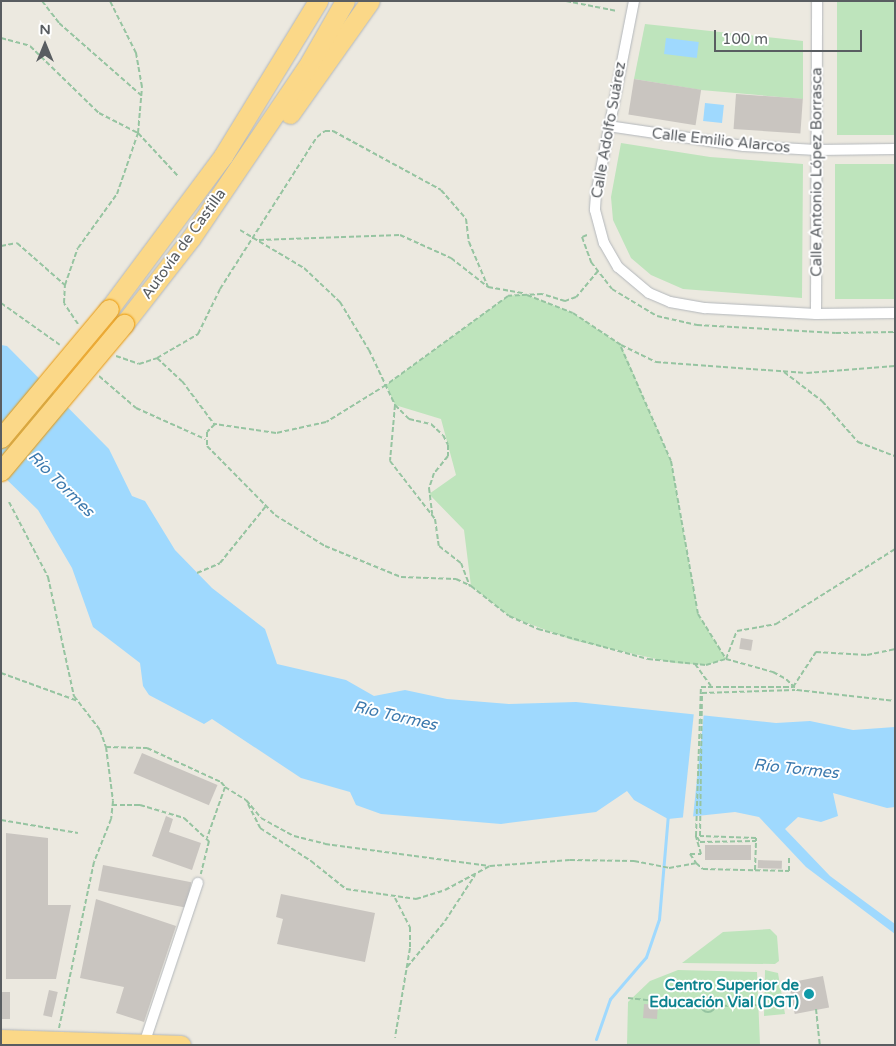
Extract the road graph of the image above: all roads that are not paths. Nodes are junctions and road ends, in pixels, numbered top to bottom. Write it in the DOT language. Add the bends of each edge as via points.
graph roads {
  1 [pos="318,1"];
  2 [pos="345,1"];
  3 [pos="370,1"];
  4 [pos="634,1"];
  5 [pos="817,1"];
  6 [pos="608,126"];
  7 [pos="895,149"];
  8 [pos="817,150"];
  9 [pos="191,238"];
  10 [pos="895,313"];
  11 [pos="816,314"];
  12 [pos="1,438"];
  13 [pos="1,471"];
  14 [pos="198,883"];
  15 [pos="1,1038"];
  16 [pos="144,1044"];
  17 [pos="181,1045"];
  1 -- 12 [label="highway, Autovía de Castilla, bridge" via="223,156 109,309"];
  2 -- 9 [label="highway, Autovía de Castilla" via="310,62"];
  3 -- 9 [label="highway" via="278,131"];
  4 -- 6 [label="street, Calle Adolfo Suárez"];
  5 -- 8 [label="street, Calle Antonio López Borrasca"];
  6 -- 8 [label="street, Calle Emilio Alarcos" via="680,139"];
  6 -- 11 [label="street, Calle Adolfo Suárez" via="599,171 596,210 604,243 618,267 632,281 670,302 705,308"];
  7 -- 8 [label="street, Calle Emilio Alarcos"];
  8 -- 11 [label="street, Calle Antonio López Borrasca"];
  9 -- 13 [label="highway, Autovía de Castilla, bridge"];
  10 -- 11 [label="street, Calle Adolfo Suárez"];
  14 -- 16 [label="street"];
  15 -- 16 [label="highway"];
  16 -- 17 [label="highway"];
}
